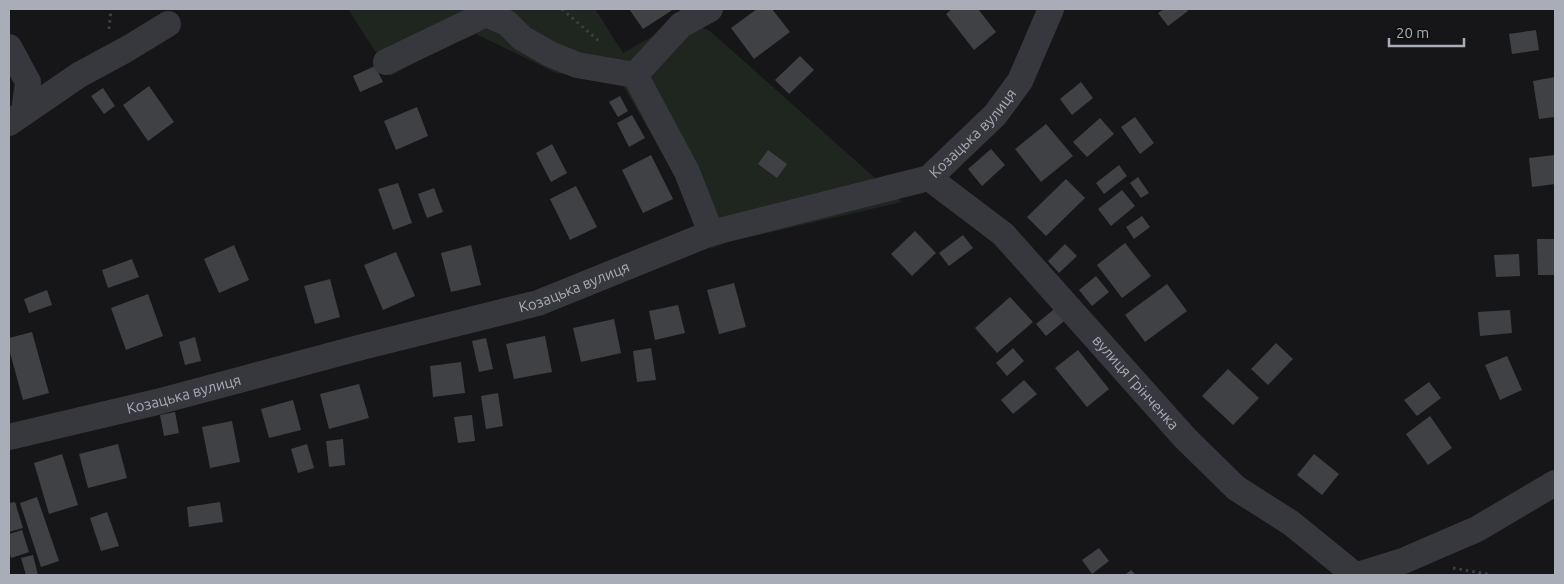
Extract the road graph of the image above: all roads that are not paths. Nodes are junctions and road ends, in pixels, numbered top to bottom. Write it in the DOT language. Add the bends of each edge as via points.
graph roads {
  1 [pos="710,9"];
  2 [pos="1051,9"];
  3 [pos="168,24"];
  4 [pos="9,47"];
  5 [pos="386,62"];
  6 [pos="635,75"];
  7 [pos="16,118"];
  8 [pos="929,178"];
  9 [pos="711,233"];
  10 [pos="9,437"];
  11 [pos="1555,483"];
  12 [pos="1357,575"];
  1 -- 6 [label="street" via="681,25"];
  2 -- 8 [label="street, Козацька вулиця" via="1020,81 995,115"];
  3 -- 7 [label="street" via="79,75"];
  4 -- 7 [label="street" via="28,82"];
  5 -- 6 [label="street" via="486,14 507,23 522,38 550,54 577,64"];
  6 -- 9 [label="street" via="687,172"];
  8 -- 9 [label="street, Козацька вулиця"];
  8 -- 12 [label="street, вулиця Грінченка" via="1003,234 1185,438 1236,488 1291,523"];
  9 -- 10 [label="street, Козацька вулиця" via="538,303"];
  11 -- 12 [label="street, вулиця Грінченка" via="1477,529 1403,561"];
}
